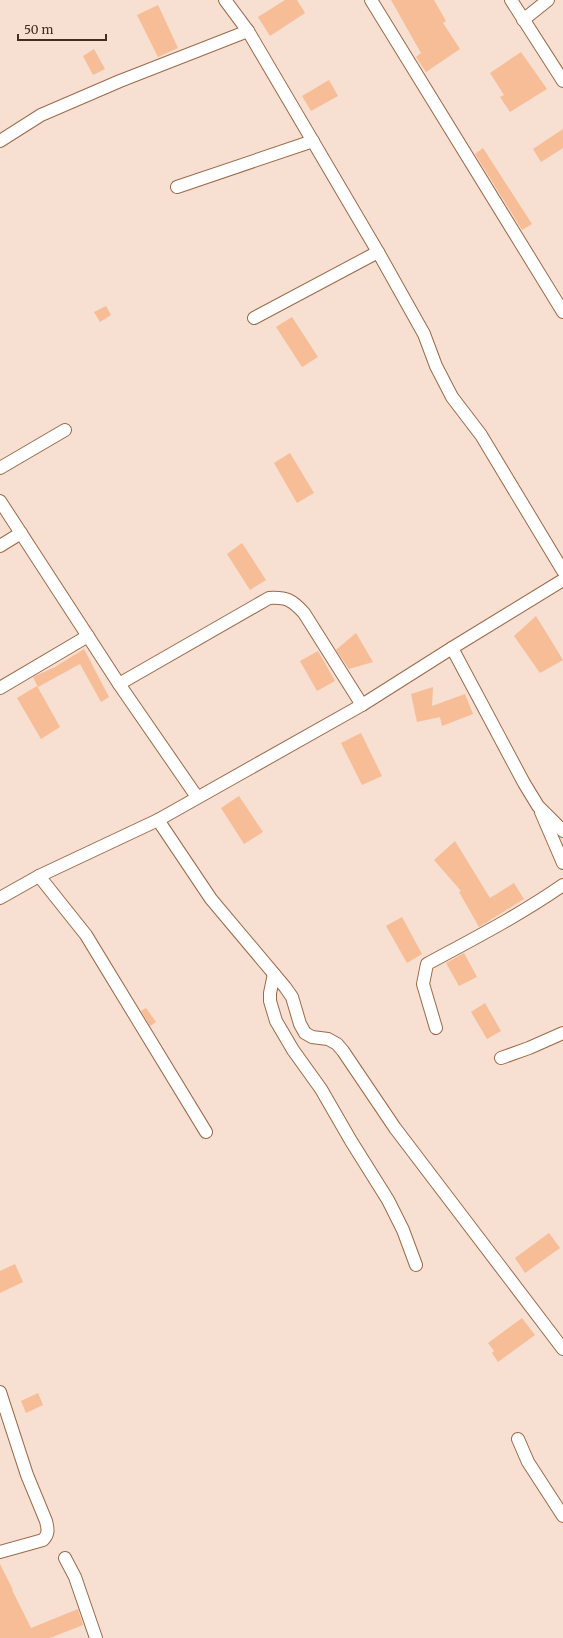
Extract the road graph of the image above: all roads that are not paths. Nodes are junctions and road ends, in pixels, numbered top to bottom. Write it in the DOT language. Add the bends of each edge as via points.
graph roads {
  1 [pos="226,0"];
  2 [pos="371,0"];
  3 [pos="511,0"];
  4 [pos="548,0"];
  5 [pos="523,20"];
  6 [pos="248,31"];
  7 [pos="563,81"];
  8 [pos="0,141"];
  9 [pos="314,141"];
  10 [pos="177,188"];
  11 [pos="378,252"];
  12 [pos="563,312"];
  13 [pos="254,318"];
  14 [pos="65,430"];
  15 [pos="0,468"];
  16 [pos="0,501"];
  17 [pos="20,533"];
  18 [pos="0,546"];
  19 [pos="563,571"];
  20 [pos="563,580"];
  21 [pos="88,636"];
  22 [pos="452,648"];
  23 [pos="119,684"];
  24 [pos="0,688"];
  25 [pos="362,705"];
  26 [pos="197,797"];
  27 [pos="538,806"];
  28 [pos="158,820"];
  29 [pos="563,831"];
  30 [pos="563,863"];
  31 [pos="39,876"];
  32 [pos="563,885"];
  33 [pos="0,898"];
  34 [pos="274,974"];
  35 [pos="436,1028"];
  36 [pos="563,1033"];
  37 [pos="501,1058"];
  38 [pos="206,1132"];
  39 [pos="416,1265"];
  40 [pos="563,1349"];
  41 [pos="1,1395"];
  42 [pos="518,1439"];
  43 [pos="563,1516"];
  44 [pos="0,1552"];
  45 [pos="65,1558"];
  46 [pos="96,1638"];
  1 -- 6 [label="street"];
  2 -- 12 [label="street"];
  3 -- 5 [label="street"];
  4 -- 5 [label="street"];
  5 -- 7 [label="street"];
  6 -- 8 [label="street" via="48,112"];
  6 -- 9 [label="street"];
  9 -- 10 [label="street"];
  9 -- 11 [label="street"];
  11 -- 13 [label="street"];
  11 -- 19 [label="street" via="424,334 436,366 452,397 481,435"];
  14 -- 15 [label="street"];
  16 -- 17 [label="street"];
  17 -- 18 [label="street"];
  17 -- 21 [label="street"];
  20 -- 22 [label="street"];
  21 -- 23 [label="street"];
  21 -- 24 [label="street"];
  22 -- 25 [label="street"];
  22 -- 27 [label="street"];
  23 -- 25 [label="street" via="269,598 282,598 295,603 304,613"];
  23 -- 26 [label="street"];
  25 -- 26 [label="street"];
  26 -- 28 [label="street"];
  27 -- 29 [label="street"];
  27 -- 30 [label="street"];
  28 -- 31 [label="street"];
  28 -- 34 [label="street" via="211,899"];
  31 -- 33 [label="street"];
  31 -- 38 [label="street" via="86,935"];
  32 -- 35 [label="street" via="427,964 423,984"];
  34 -- 39 [label="street" via="270,1001 276,1021 388,1200"];
  34 -- 40 [label="street" via="292,996 305,1033 312,1037 328,1039 343,1051 395,1128"];
  36 -- 37 [label="street"];
  41 -- 44 [label="street" via="27,1475 48,1528 43,1540"];
  42 -- 43 [label="street" via="528,1462"];
  45 -- 46 [label="street" via="75,1578"];
}
